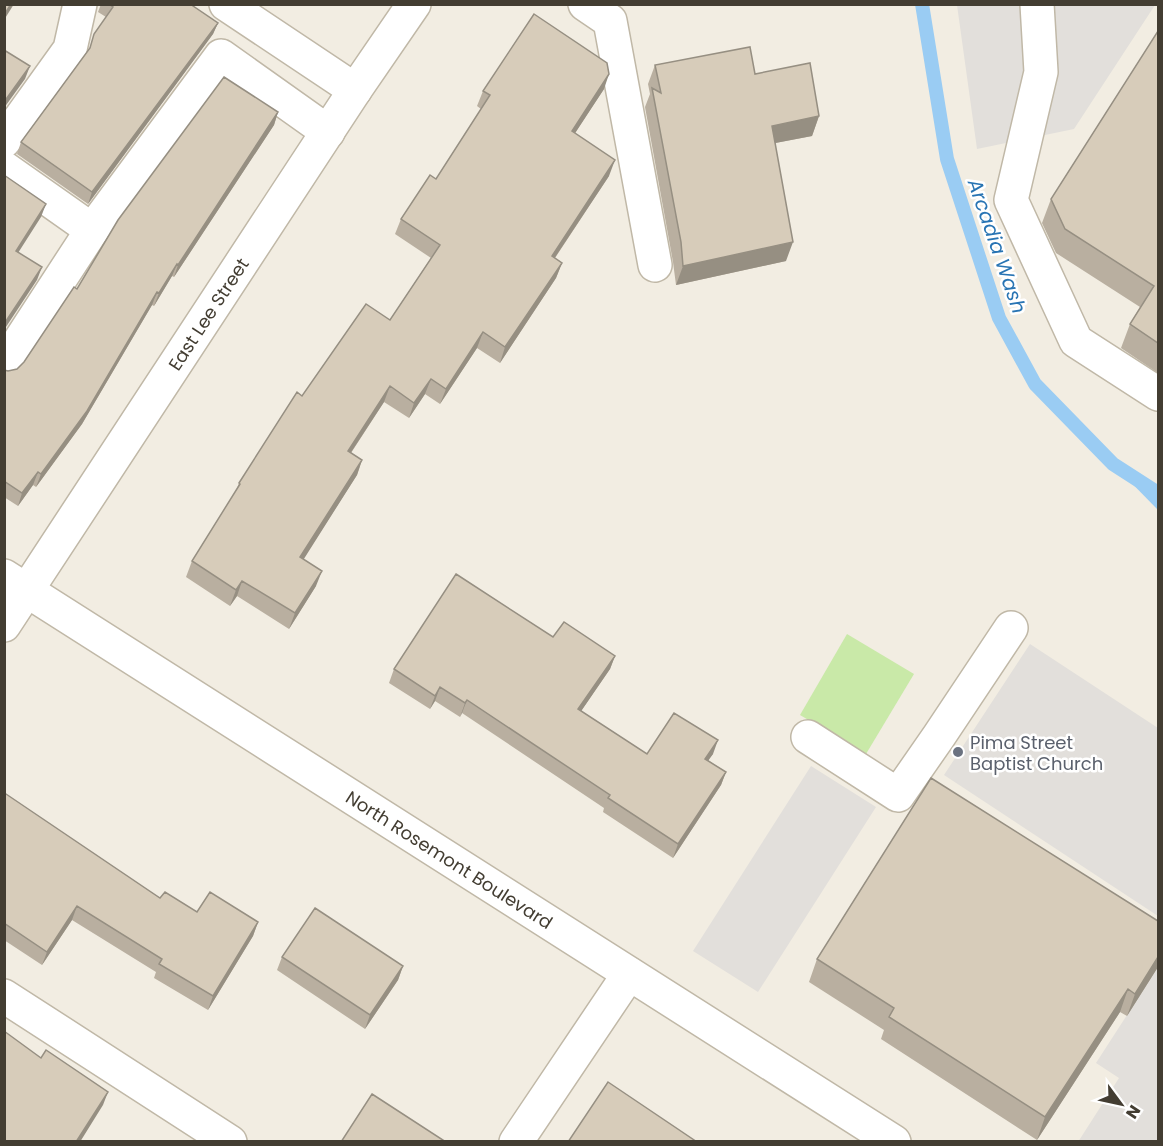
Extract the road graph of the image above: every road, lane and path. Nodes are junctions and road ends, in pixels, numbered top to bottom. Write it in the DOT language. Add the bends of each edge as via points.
graph roads {
  1 [pos="80,4"];
  2 [pos="226,4"];
  3 [pos="414,4"];
  4 [pos="585,4"];
  5 [pos="1037,4"];
  6 [pos="355,90"];
  7 [pos="328,132"];
  8 [pos="4,141"];
  9 [pos="4,168"];
  10 [pos="92,230"];
  11 [pos="656,265"];
  12 [pos="4,364"];
  13 [pos="1158,394"];
  14 [pos="15,583"];
  15 [pos="4,625"];
  16 [pos="1011,628"];
  17 [pos="808,737"];
  18 [pos="629,974"];
  19 [pos="4,996"];
  20 [pos="230,1142"];
  21 [pos="516,1142"];
  22 [pos="894,1142"];
  1 -- 8 [label="street" via="70,50"];
  2 -- 6 [label="street"];
  3 -- 6 [label="street, East Lee Street"];
  4 -- 11 [label="street" via="610,21"];
  5 -- 13 [label="street" via="1041,72 1011,200 1076,341"];
  6 -- 7 [label="street, East Lee Street"];
  7 -- 10 [label="street" via="221,56"];
  7 -- 14 [label="street, East Lee Street"];
  9 -- 10 [label="street"];
  10 -- 12 [label="street"];
  14 -- 15 [label="street, East Lee Street"];
  14 -- 18 [label="street, North Rosemont Boulevard"];
  16 -- 17 [label="street" via="898,795"];
  18 -- 21 [label="street"];
  18 -- 22 [label="street, North Rosemont Boulevard"];
  19 -- 20 [label="street"];
}
